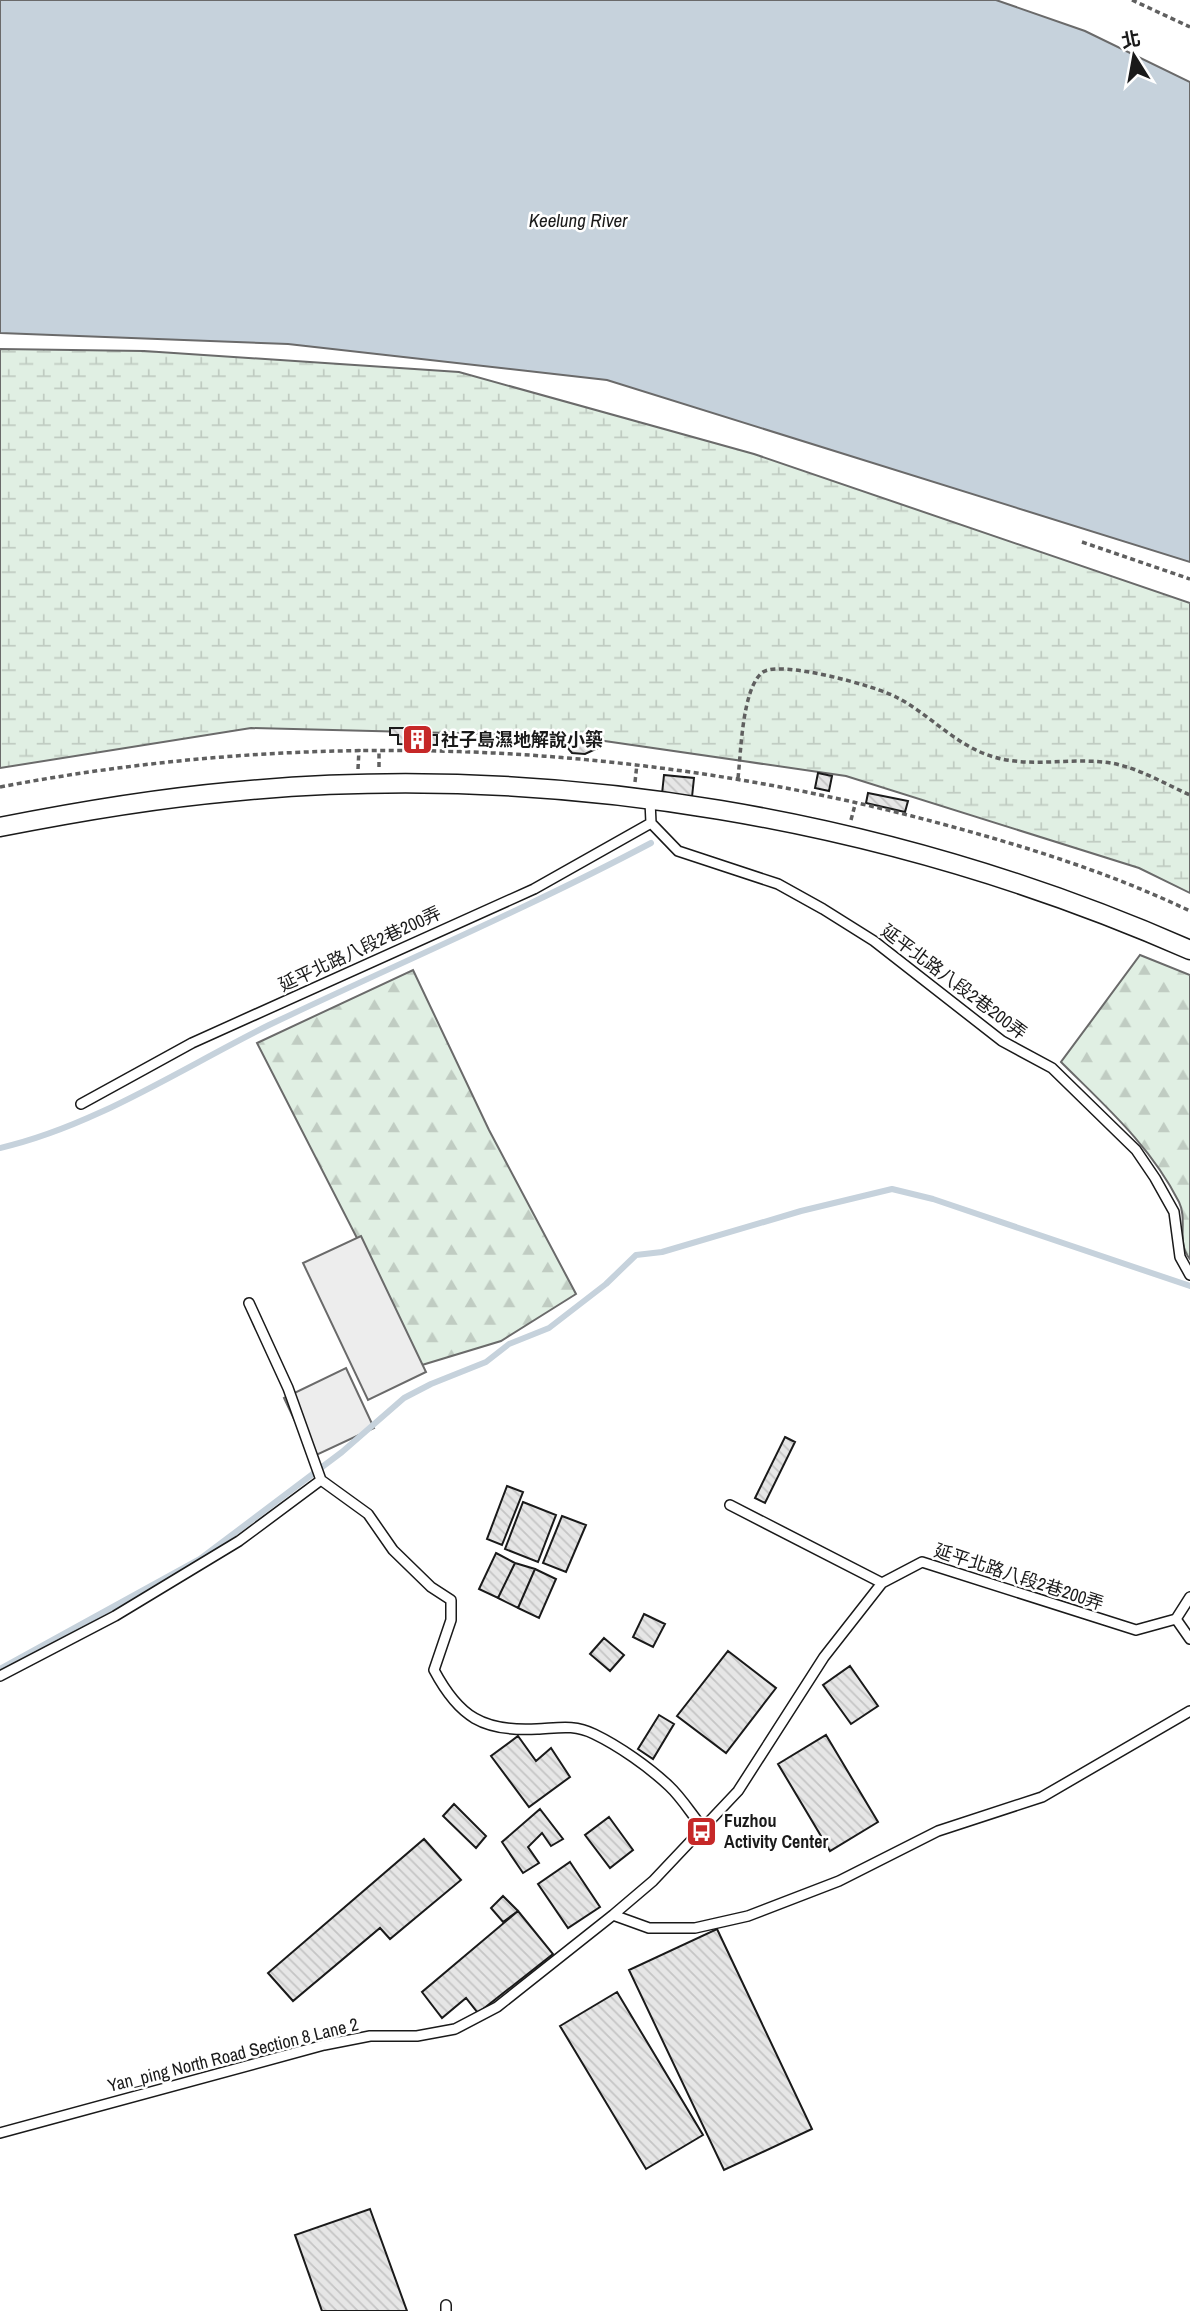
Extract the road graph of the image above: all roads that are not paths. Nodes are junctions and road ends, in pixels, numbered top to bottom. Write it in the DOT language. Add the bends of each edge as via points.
graph roads {
  1 [pos="650,801"];
  2 [pos="651,822"];
  3 [pos="0,827"];
  4 [pos="1190,950"];
  5 [pos="81,1104"];
  6 [pos="1190,1275"];
  7 [pos="249,1303"];
  8 [pos="321,1480"];
  9 [pos="730,1505"];
  10 [pos="882,1583"];
  11 [pos="1190,1597"];
  12 [pos="1176,1619"];
  13 [pos="1190,1639"];
  14 [pos="0,1676"];
  15 [pos="1190,1711"];
  16 [pos="703,1828"];
  17 [pos="613,1915"];
  18 [pos="0,2133"];
  1 -- 2 [label="lane"];
  1 -- 3 [label="street" via="477,785 358,785 232,792 110,806"];
  1 -- 4 [label="street" via="776,819 1017,882"];
  2 -- 5 [label="lane, 延平北路八段2巷200弄" via="534,890 192,1043"];
  2 -- 6 [label="lane, 延平北路八段2巷200弄" via="678,850 778,884 823,909 874,941 1002,1041 1052,1068 1136,1150 1155,1178 1174,1212 1175,1238"];
  7 -- 8 [label="lane" via="288,1388"];
  8 -- 14 [label="lane" via="239,1541 115,1616"];
  8 -- 16 [label="lane" via="368,1514 393,1550 451,1600 451,1620 434,1670 467,1716 490,1727 565,1725 594,1734 670,1787"];
  9 -- 10 [label="lane"];
  10 -- 12 [label="lane, 延平北路八段2巷200弄" via="922,1562 1136,1630"];
  10 -- 16 [label="lane, 延平北路八段2巷200弄" via="824,1657 738,1791"];
  11 -- 12 [label="lane"];
  12 -- 13 [label="lane"];
  15 -- 17 [label="lane" via="1042,1797 938,1831 839,1881 748,1916 695,1928 649,1928"];
  16 -- 17 [label="lane, Yan_ping North Road Section 8 Lane 2"];
  17 -- 18 [label="lane, Yan_ping North Road Section 8 Lane 2" via="497,2007 455,2029 324,2045"];
}
